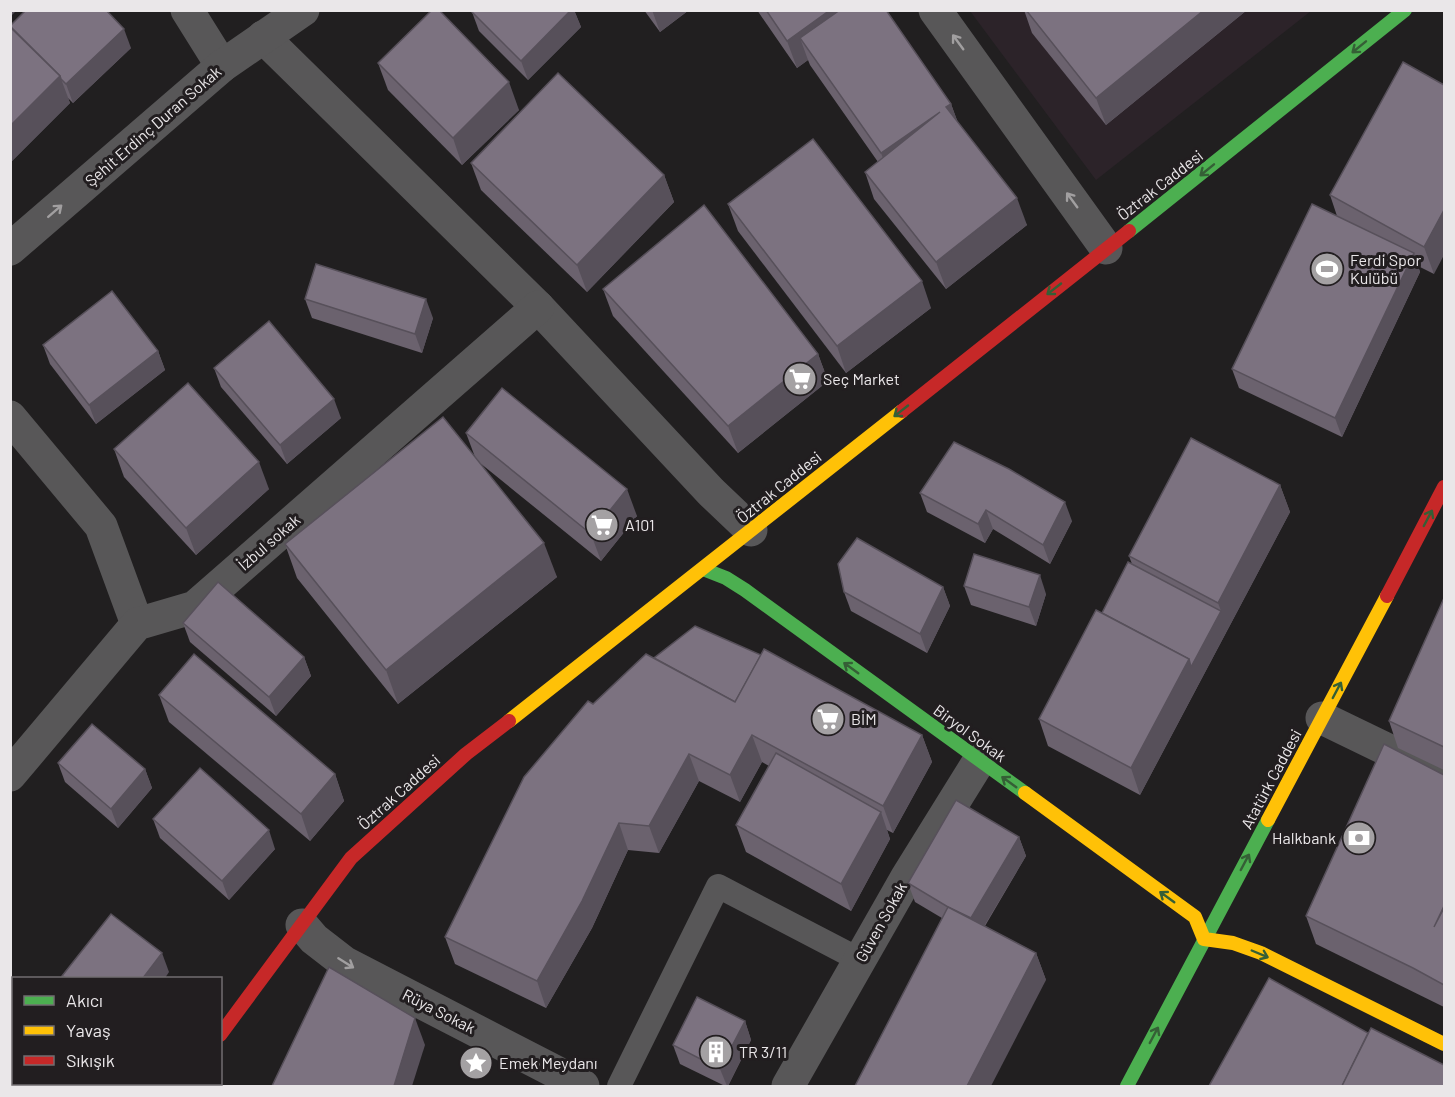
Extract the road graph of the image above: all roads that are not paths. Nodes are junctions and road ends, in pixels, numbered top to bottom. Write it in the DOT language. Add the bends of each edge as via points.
graph roads {
  1 [pos="187,10"];
  2 [pos="303,10"];
  3 [pos="935,10"];
  4 [pos="1405,10"];
  5 [pos="263,37"];
  6 [pos="222,66"];
  7 [pos="1106,248"];
  8 [pos="10,249"];
  9 [pos="537,307"];
  10 [pos="10,417"];
  11 [pos="1444,488"];
  12 [pos="751,530"];
  13 [pos="703,569"];
  14 [pos="137,624"];
  15 [pos="1322,718"];
  16 [pos="979,761"];
  17 [pos="10,775"];
  18 [pos="1444,777"];
  19 [pos="302,925"];
  20 [pos="1204,939"];
  21 [pos="860,960"];
  22 [pos="222,1032"];
  23 [pos="1444,1044"];
  24 [pos="583,1086"];
  25 [pos="619,1086"];
  26 [pos="788,1086"];
  27 [pos="1127,1086"];
  1 -- 6 [label="street"];
  2 -- 5 [label="street, Şehit Erdinç Duran Sokak"];
  7 -- 3 [label="street, one-way"];
  4 -- 7 [label="main road, Öztrak Caddesi, one-way"];
  5 -- 6 [label="street, Şehit Erdinç Duran Sokak"];
  5 -- 9 [label="street"];
  8 -- 6 [label="street, Şehit Erdinç Duran Sokak, one-way"];
  7 -- 12 [label="main road, Öztrak Caddesi, one-way"];
  9 -- 12 [label="street"];
  9 -- 14 [label="street, İzbul sokak" via="195,607"];
  10 -- 14 [label="street" via="101,526"];
  15 -- 11 [label="main road, Atatürk Caddesi, one-way"];
  12 -- 13 [label="main road, Öztrak Caddesi"];
  16 -- 13 [label="main road, Biryol Sokak, one-way" via="745,590"];
  13 -- 19 [label="main road, Öztrak Caddesi" via="466,754 351,858"];
  14 -- 17 [label="street"];
  15 -- 18 [label="street"];
  20 -- 15 [label="main road, Atatürk Caddesi, one-way"];
  20 -- 16 [label="main road, Biryol Sokak, one-way" via="1195,917"];
  16 -- 21 [label="street, Güven Sokak"];
  19 -- 22 [label="main road, Öztrak Caddesi"];
  19 -- 24 [label="street, Rüya Sokak, one-way" via="345,963"];
  20 -- 23 [label="main road, one-way" via="1233,943 1261,953"];
  27 -- 20 [label="main road, Atatürk Caddesi, one-way"];
  21 -- 25 [label="lane" via="718,886"];
  21 -- 26 [label="street, Güven Sokak"];
}
